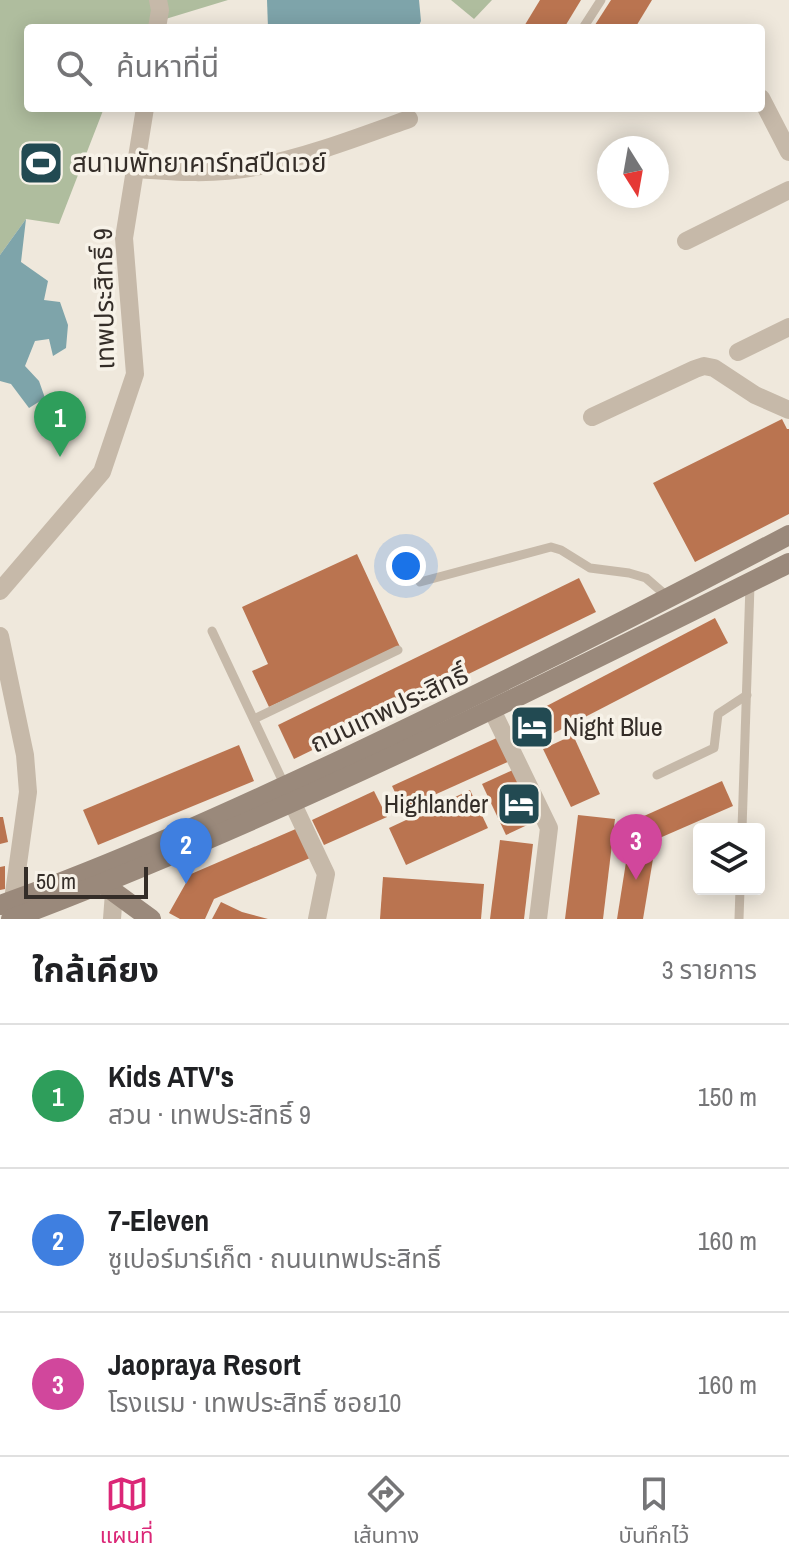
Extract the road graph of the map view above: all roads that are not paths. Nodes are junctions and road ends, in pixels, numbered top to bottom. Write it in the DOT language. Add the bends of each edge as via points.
graph roads {
  1 [pos="158,0"];
  2 [pos="601,0"];
  3 [pos="158,24"];
  4 [pos="586,24"];
  5 [pos="765,106"];
  6 [pos="144,112"];
  7 [pos="409,119"];
  8 [pos="789,152"];
  9 [pos="137,169"];
  10 [pos="789,190"];
  11 [pos="686,241"];
  12 [pos="789,327"];
  13 [pos="738,352"];
  14 [pos="789,410"];
  15 [pos="592,417"];
  16 [pos="789,535"];
  17 [pos="789,563"];
  18 [pos="420,582"];
  19 [pos="750,582"];
  20 [pos="0,591"];
  21 [pos="669,598"];
  22 [pos="212,631"];
  23 [pos="0,636"];
  24 [pos="398,650"];
  25 [pos="747,695"];
  26 [pos="492,710"];
  27 [pos="254,719"];
  28 [pos="657,775"];
  29 [pos="288,794"];
  30 [pos="742,823"];
  31 [pos="104,882"];
  32 [pos="740,895"];
  33 [pos="8,908"];
  34 [pos="112,919"];
  35 [pos="151,919"];
  36 [pos="317,919"];
  37 [pos="538,919"];
  38 [pos="739,919"];
  1 -- 3 [label="street"];
  2 -- 4 [label="lane"];
  5 -- 8 [label="street"];
  6 -- 9 [label="street, เทพประสิทธิ์ 9"];
  7 -- 9 [label="street" via="253,167 186,173"];
  9 -- 20 [label="street, เทพประสิทธิ์ 9" via="124,238 135,374 102,472"];
  10 -- 11 [label="street"];
  12 -- 13 [label="street"];
  14 -- 15 [label="street" via="704,366"];
  16 -- 21 [label="main road, ถนนเทพประสิทธิ์"];
  17 -- 19 [label="main road, ถนนเทพประสิทธิ์"];
  18 -- 21 [label="lane" via="551,547 590,568 646,578"];
  19 -- 25 [label="lane"];
  19 -- 26 [label="main road, ถนนเทพประสิทธิ์"];
  21 -- 29 [label="main road, ถนนเทพประสิทธิ์"];
  22 -- 27 [label="lane"];
  23 -- 33 [label="street" via="28,792"];
  24 -- 27 [label="lane"];
  25 -- 28 [label="lane" via="718,714 714,748"];
  25 -- 30 [label="lane"];
  26 -- 29 [label="main road, ถนนเทพประสิทธิ์"];
  26 -- 37 [label="street" via="549,828"];
  27 -- 29 [label="lane"];
  29 -- 31 [label="main road, ถนนเทพประสิทธิ์"];
  29 -- 36 [label="street" via="326,874"];
  31 -- 33 [label="main road, ถนนเทพประสิทธิ์"];
  31 -- 34 [label="street"];
  31 -- 35 [label="main road"];
  32 -- 38 [label="lane"];
}
